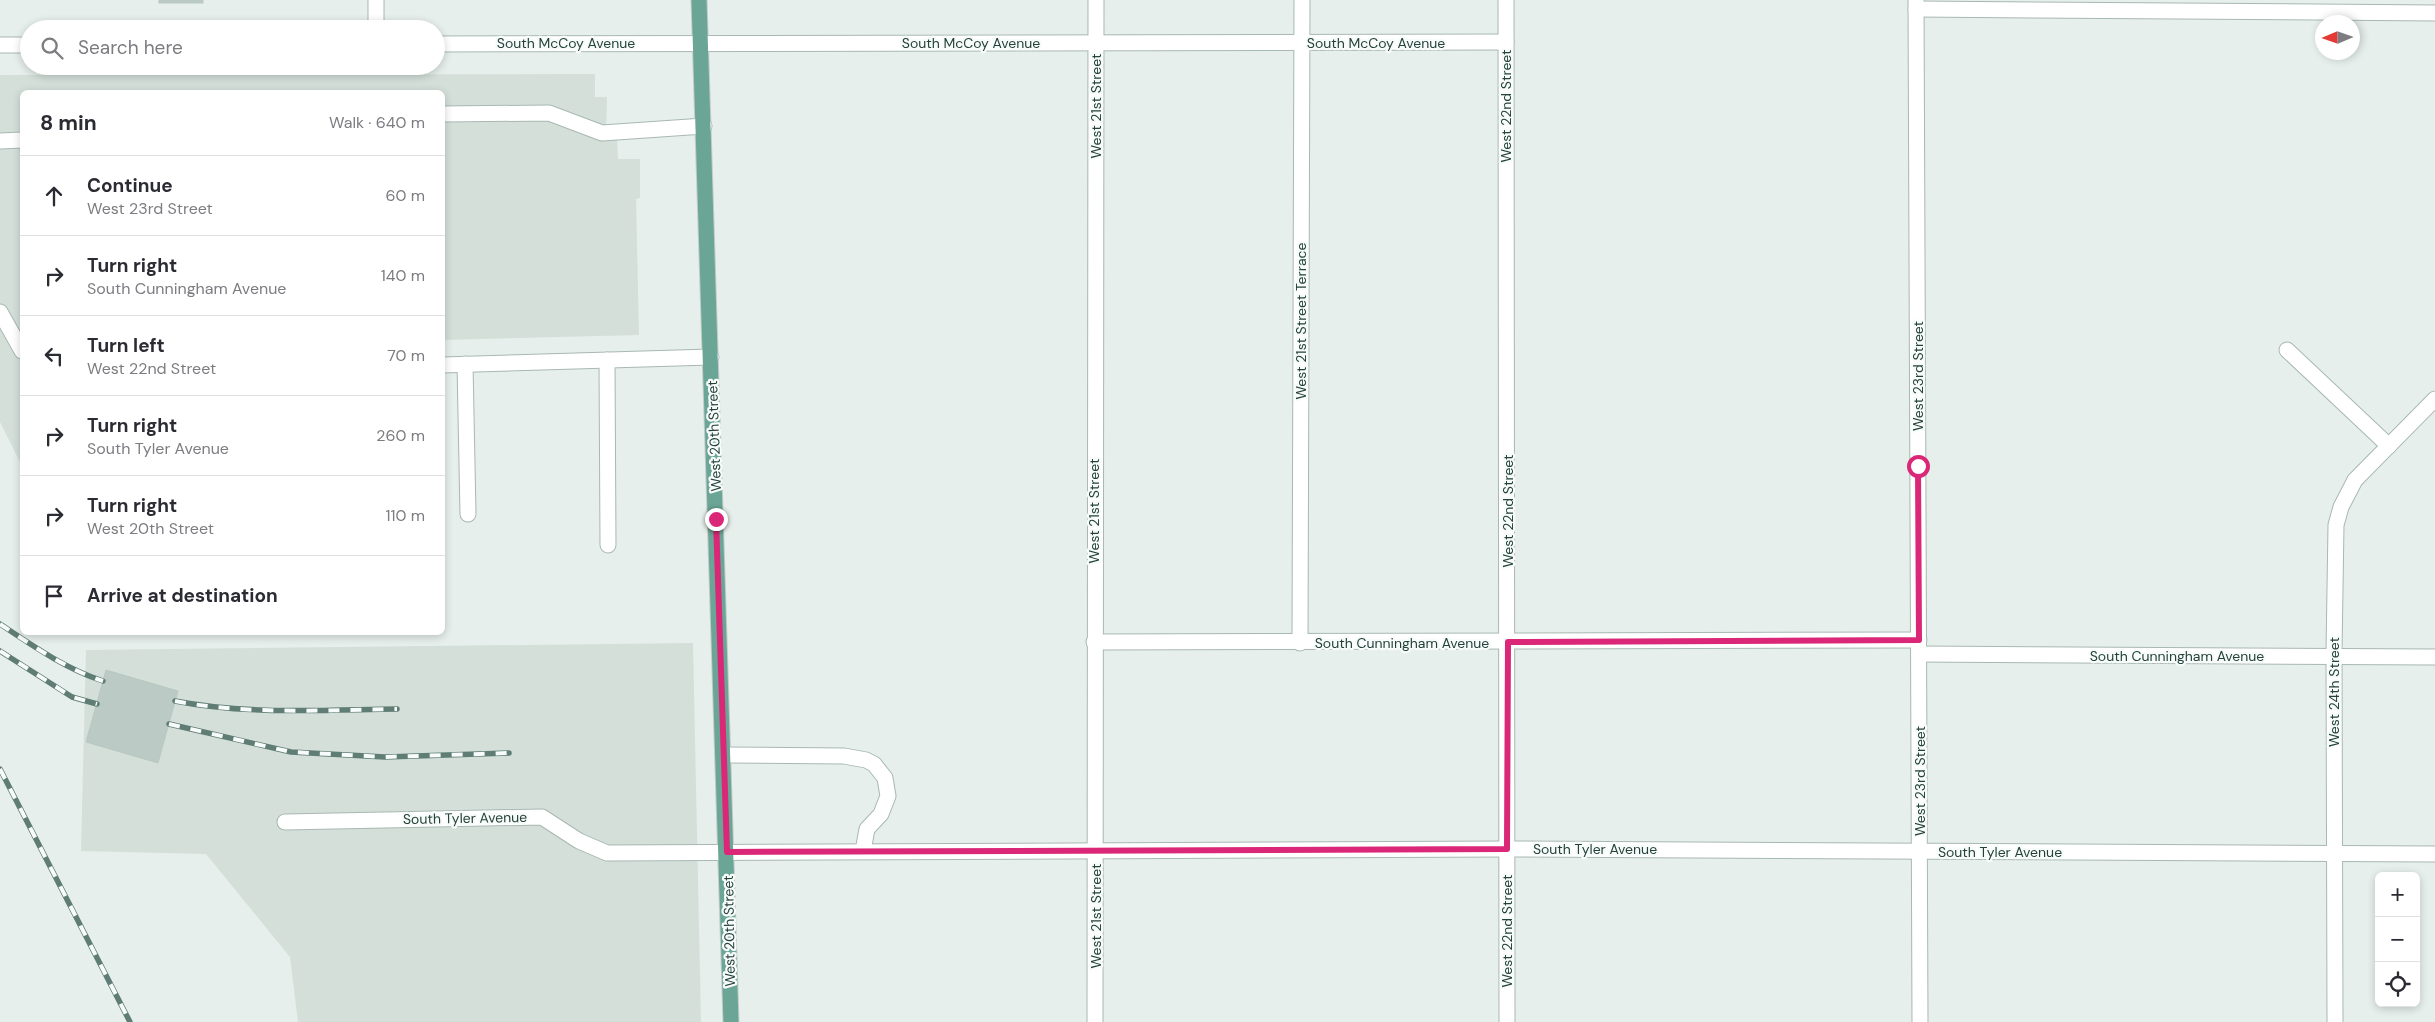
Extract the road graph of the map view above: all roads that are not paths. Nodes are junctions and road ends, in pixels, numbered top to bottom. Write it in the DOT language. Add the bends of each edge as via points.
graph roads {
  1 [pos="376,0"];
  2 [pos="699,0"];
  3 [pos="1096,0"];
  4 [pos="1302,0"];
  5 [pos="1506,0"];
  6 [pos="1916,5"];
  7 [pos="2435,13"];
  8 [pos="376,20"];
  9 [pos="1506,42"];
  10 [pos="701,43"];
  11 [pos="1096,43"];
  12 [pos="1302,43"];
  13 [pos="445,44"];
  14 [pos="0,45"];
  15 [pos="20,45"];
  16 [pos="445,114"];
  17 [pos="704,126"];
  18 [pos="20,140"];
  19 [pos="0,141"];
  20 [pos="0,312"];
  21 [pos="20,347"];
  22 [pos="2287,350"];
  23 [pos="711,357"];
  24 [pos="607,360"];
  25 [pos="465,364"];
  26 [pos="445,365"];
  27 [pos="2435,399"];
  28 [pos="2389,446"];
  29 [pos="468,514"];
  30 [pos="608,545"];
  31 [pos="1094,642"];
  32 [pos="1508,642"];
  33 [pos="1300,643"];
  34 [pos="1919,647"];
  35 [pos="2334,656"];
  36 [pos="2435,656"];
  37 [pos="724,755"];
  38 [pos="285,822"];
  39 [pos="1507,849"];
  40 [pos="1096,850"];
  41 [pos="863,851"];
  42 [pos="1920,851"];
  43 [pos="727,852"];
  44 [pos="2435,854"];
  45 [pos="2334,855"];
  46 [pos="731,1022"];
  47 [pos="1096,1022"];
  48 [pos="1507,1022"];
  49 [pos="1920,1022"];
  50 [pos="2335,1022"];
  1 -- 8 [label="street"];
  2 -- 10 [label="main road, West 20th Street"];
  3 -- 11 [label="street, West 21st Street"];
  4 -- 12 [label="street, West 21st Street Terrace"];
  5 -- 9 [label="street, West 22nd Street"];
  6 -- 7 [label="street"];
  6 -- 34 [label="street, West 23rd Street"];
  9 -- 12 [label="street, South McCoy Avenue"];
  9 -- 32 [label="street, West 22nd Street"];
  10 -- 11 [label="street, South McCoy Avenue"];
  10 -- 13 [label="street, South McCoy Avenue"];
  10 -- 17 [label="main road, West 20th Street"];
  11 -- 12 [label="street, South McCoy Avenue"];
  11 -- 31 [label="street, West 21st Street"];
  12 -- 33 [label="street, West 21st Street Terrace"];
  14 -- 15 [label="street"];
  16 -- 17 [label="street" via="549,113 602,133"];
  17 -- 23 [label="main road, West 20th Street"];
  18 -- 19 [label="street"];
  20 -- 21 [label="street"];
  22 -- 28 [label="street"];
  23 -- 24 [label="street"];
  23 -- 37 [label="main road, West 20th Street"];
  24 -- 25 [label="street"];
  24 -- 30 [label="street"];
  25 -- 26 [label="street"];
  25 -- 29 [label="street"];
  27 -- 28 [label="street, West 24th Street"];
  28 -- 35 [label="street, West 24th Street" via="2355,480 2336,525"];
  31 -- 33 [label="street, South Cunningham Avenue"];
  31 -- 40 [label="street, West 21st Street"];
  32 -- 33 [label="street, South Cunningham Avenue"];
  32 -- 34 [label="street, South Cunningham Avenue"];
  32 -- 39 [label="street, West 22nd Street"];
  34 -- 35 [label="street, South Cunningham Avenue"];
  34 -- 42 [label="street, West 23rd Street"];
  35 -- 36 [label="street, South Cunningham Avenue"];
  35 -- 45 [label="street, West 24th Street"];
  37 -- 41 [label="street" via="844,756 874,764 885,778 888,796 881,814 867,829"];
  37 -- 43 [label="main road, West 20th Street"];
  38 -- 43 [label="street, South Tyler Avenue" via="542,817 579,841 607,853"];
  39 -- 40 [label="street, South Tyler Avenue"];
  39 -- 42 [label="street, South Tyler Avenue"];
  39 -- 48 [label="street, West 22nd Street"];
  40 -- 41 [label="street, South Tyler Avenue"];
  40 -- 47 [label="street, West 21st Street"];
  41 -- 43 [label="street, South Tyler Avenue"];
  42 -- 45 [label="street, South Tyler Avenue"];
  42 -- 49 [label="street, West 23rd Street"];
  43 -- 46 [label="main road, West 20th Street"];
  44 -- 45 [label="street, South Tyler Avenue"];
  45 -- 50 [label="street, West 24th Street"];
}
